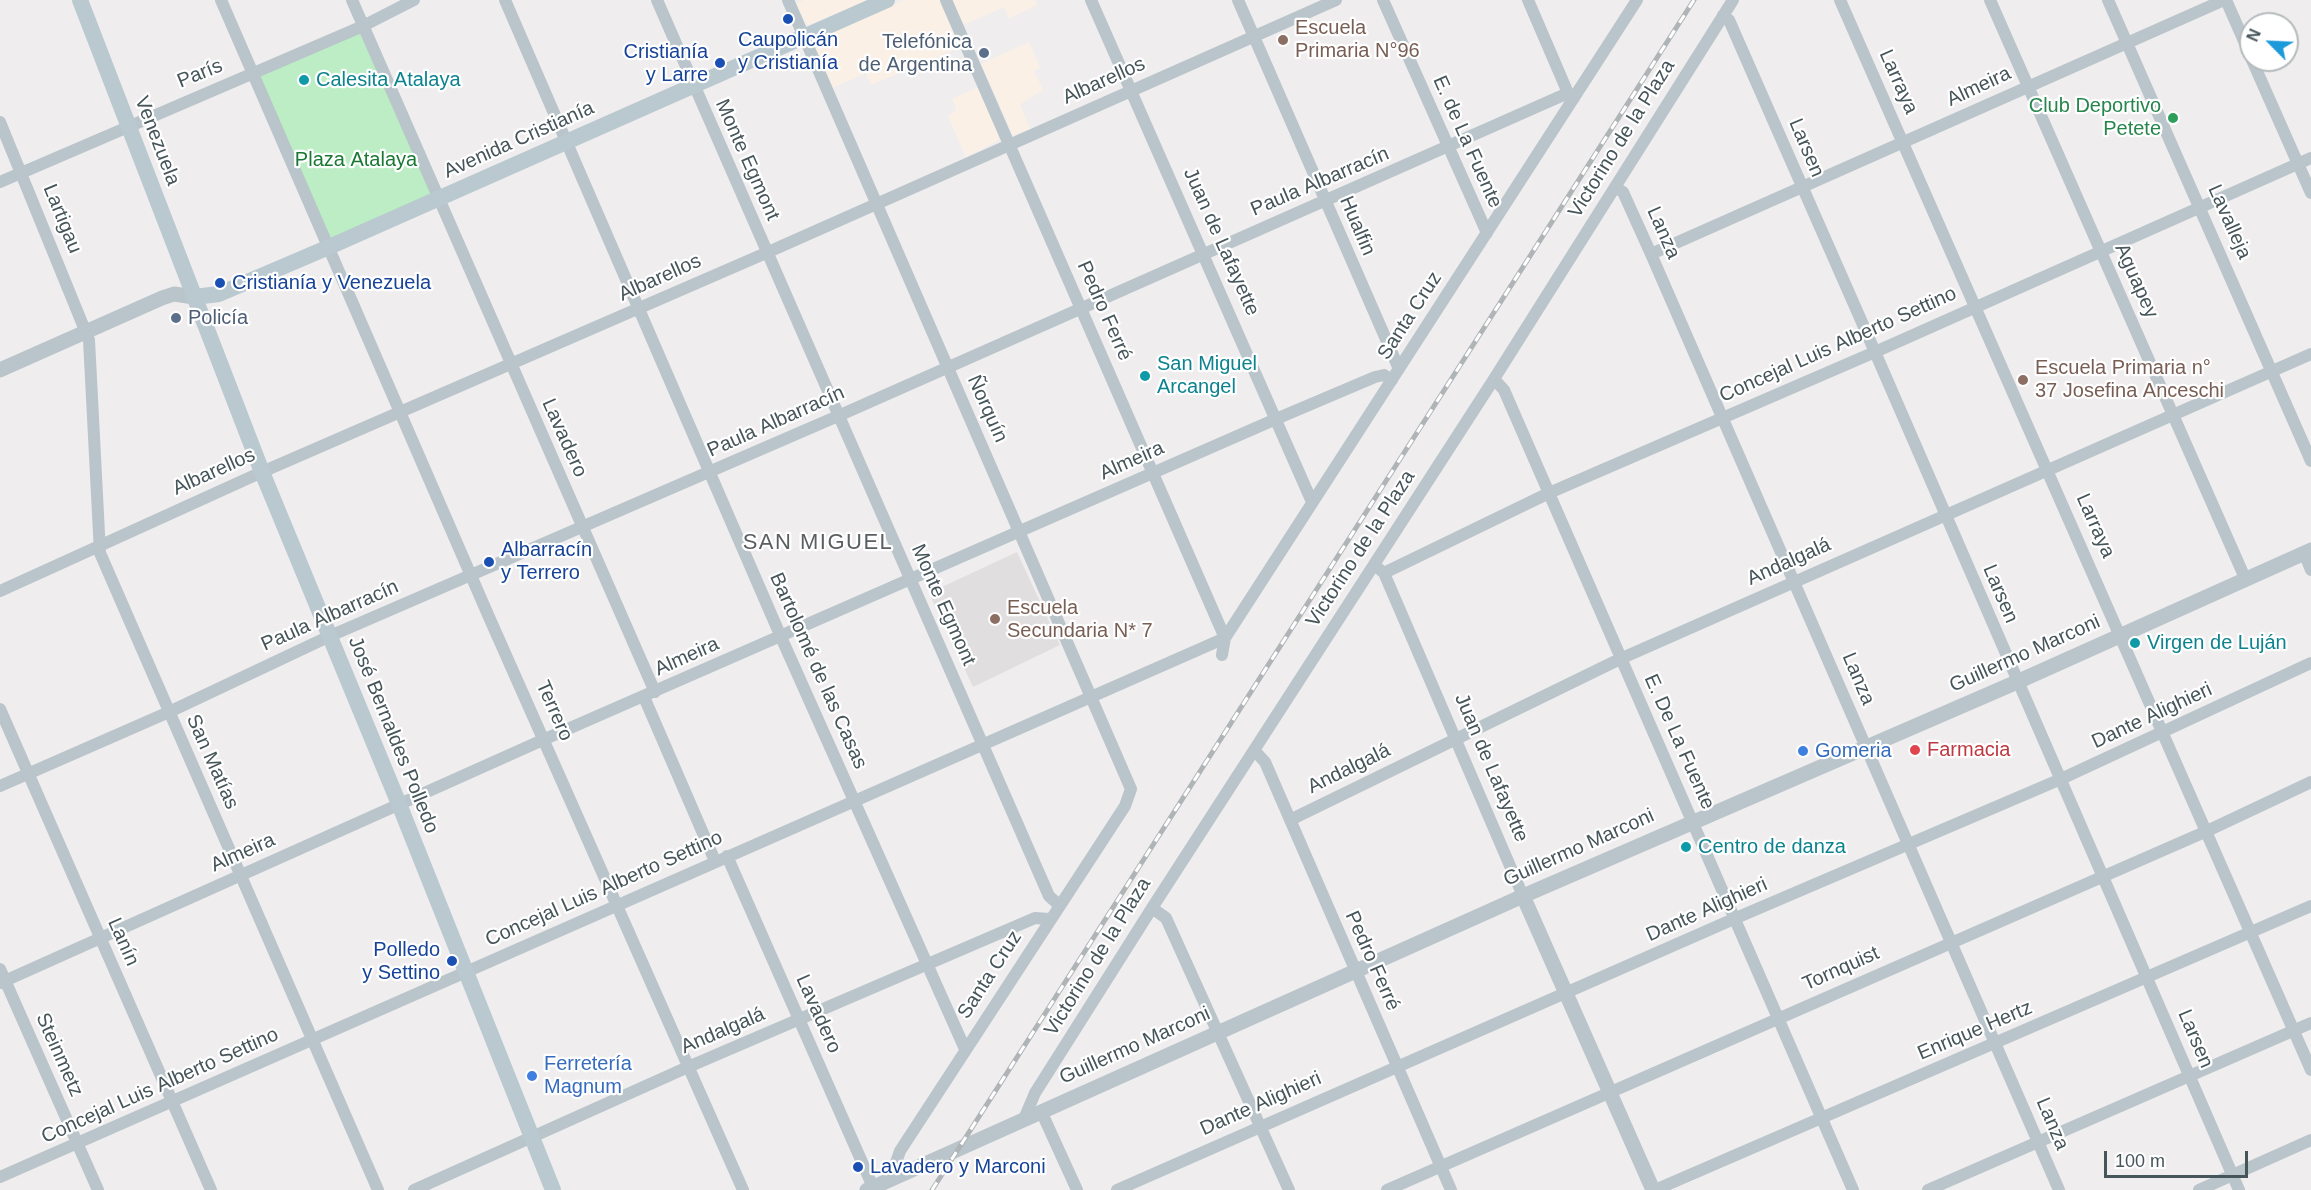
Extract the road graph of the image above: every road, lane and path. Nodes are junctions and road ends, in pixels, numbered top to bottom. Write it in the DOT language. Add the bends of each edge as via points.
graph roads {
  1 [pos="80,0"];
  2 [pos="221,0"];
  3 [pos="352,0"];
  4 [pos="414,0"];
  5 [pos="505,0"];
  6 [pos="657,0"];
  7 [pos="788,0"];
  8 [pos="886,0"];
  9 [pos="946,0"];
  10 [pos="1091,0"];
  11 [pos="1238,0"];
  12 [pos="1336,0"];
  13 [pos="1383,0"];
  14 [pos="1528,0"];
  15 [pos="1637,0"];
  16 [pos="1733,0"];
  17 [pos="1840,0"];
  18 [pos="1990,0"];
  19 [pos="2108,0"];
  20 [pos="2225,0"];
  21 [pos="1723,15"];
  22 [pos="363,26"];
  23 [pos="2239,30"];
  24 [pos="804,37"];
  25 [pos="1254,37"];
  26 [pos="2126,42"];
  27 [pos="2258,72"];
  28 [pos="252,74"];
  29 [pos="2028,86"];
  30 [pos="694,87"];
  31 [pos="1131,91"];
  32 [pos="1571,96"];
  33 [pos="0,122"];
  34 [pos="129,124"];
  35 [pos="565,142"];
  36 [pos="1009,144"];
  37 [pos="1904,144"];
  38 [pos="1448,148"];
  39 [pos="2311,158"];
  40 [pos="2298,164"];
  41 [pos="22,172"];
  42 [pos="0,182"];
  43 [pos="1616,186"];
  44 [pos="1802,189"];
  45 [pos="2311,193"];
  46 [pos="438,199"];
  47 [pos="1325,201"];
  48 [pos="875,202"];
  49 [pos="2201,206"];
  50 [pos="1486,233"];
  51 [pos="328,247"];
  52 [pos="2102,250"];
  53 [pos="766,253"];
  54 [pos="1204,254"];
  55 [pos="1651,254"];
  56 [pos="194,297"];
  57 [pos="1977,306"];
  58 [pos="1082,308"];
  59 [pos="638,309"];
  60 [pos="87,332"];
  61 [pos="1875,352"];
  62 [pos="2311,354"];
  63 [pos="511,365"];
  64 [pos="947,368"];
  65 [pos="0,370"];
  66 [pos="2272,371"];
  67 [pos="1395,374"];
  68 [pos="1494,379"];
  69 [pos="401,413"];
  70 [pos="838,416"];
  71 [pos="2174,416"];
  72 [pos="1721,417"];
  73 [pos="1276,419"];
  74 [pos="2311,461"];
  75 [pos="2048,468"];
  76 [pos="262,472"];
  77 [pos="710,472"];
  78 [pos="1154,473"];
  79 [pos="1549,493"];
  80 [pos="1312,502"];
  81 [pos="1945,514"];
  82 [pos="583,527"];
  83 [pos="1020,532"];
  84 [pos="98,547"];
  85 [pos="2307,552"];
  86 [pos="1373,564"];
  87 [pos="2311,570"];
  88 [pos="1384,573"];
  89 [pos="472,575"];
  90 [pos="2246,578"];
  91 [pos="910,580"];
  92 [pos="1795,580"];
  93 [pos="0,591"];
  94 [pos="2121,634"];
  95 [pos="330,636"];
  96 [pos="781,637"];
  97 [pos="1225,638"];
  98 [pos="1222,655"];
  99 [pos="1620,659"];
  100 [pos="2311,663"];
  101 [pos="2017,682"];
  102 [pos="649,695"];
  103 [pos="1092,697"];
  104 [pos="0,709"];
  105 [pos="169,712"];
  106 [pos="2164,732"];
  107 [pos="1455,738"];
  108 [pos="545,739"];
  109 [pos="984,744"];
  110 [pos="1866,746"];
  111 [pos="1254,750"];
  112 [pos="28,773"];
  113 [pos="2061,779"];
  114 [pos="2311,782"];
  115 [pos="0,786"];
  116 [pos="1130,796"];
  117 [pos="854,800"];
  118 [pos="399,804"];
  119 [pos="1290,820"];
  120 [pos="1694,821"];
  121 [pos="2207,831"];
  122 [pos="1909,843"];
  123 [pos="727,856"];
  124 [pos="715,861"];
  125 [pos="241,875"];
  126 [pos="2104,876"];
  127 [pos="1523,896"];
  128 [pos="617,905"];
  129 [pos="1059,905"];
  130 [pos="2311,906"];
  131 [pos="1152,908"];
  132 [pos="1736,918"];
  133 [pos="1049,919"];
  134 [pos="2251,932"];
  135 [pos="99,938"];
  136 [pos="1952,942"];
  137 [pos="926,965"];
  138 [pos="0,969"];
  139 [pos="464,972"];
  140 [pos="1356,972"];
  141 [pos="2147,976"];
  142 [pos="3,982"];
  143 [pos="1567,993"];
  144 [pos="1778,1018"];
  145 [pos="800,1020"];
  146 [pos="2311,1023"];
  147 [pos="2293,1030"];
  148 [pos="1219,1032"];
  149 [pos="311,1041"];
  150 [pos="1996,1044"];
  151 [pos="965,1049"];
  152 [pos="1397,1066"];
  153 [pos="688,1067"];
  154 [pos="2311,1070"];
  155 [pos="2189,1077"];
  156 [pos="1610,1093"];
  157 [pos="172,1101"];
  158 [pos="1041,1111"];
  159 [pos="1821,1117"];
  160 [pos="1024,1119"];
  161 [pos="1262,1125"];
  162 [pos="533,1138"];
  163 [pos="2311,1140"];
  164 [pos="2038,1141"];
  165 [pos="77,1145"];
  166 [pos="1441,1166"];
  167 [pos="2233,1175"];
  168 [pos="0,1177"];
  169 [pos="890,1180"];
  170 [pos="870,1189"];
  171 [pos="98,1190"];
  172 [pos="211,1190"];
  173 [pos="378,1190"];
  174 [pos="414,1190"];
  175 [pos="553,1190"];
  176 [pos="743,1190"];
  177 [pos="1077,1190"];
  178 [pos="1117,1190"];
  179 [pos="1289,1190"];
  180 [pos="1387,1190"];
  181 [pos="1451,1190"];
  182 [pos="1654,1190"];
  183 [pos="1853,1190"];
  184 [pos="1928,1190"];
  185 [pos="2059,1190"];
  186 [pos="2199,1190"];
  187 [pos="2239,1190"];
  1 -- 34 [label="main road, Venezuela"];
  2 -- 28 [label="street, Terrero"];
  3 -- 22 [label="street, Lavadero"];
  4 -- 22 [label="street, París"];
  5 -- 35 [label="street, Bartolomé de las Casas"];
  6 -- 30 [label="street, Monte Egmont"];
  7 -- 24 [label="street, Ñorquín"];
  8 -- 24 [label="main road, Avenida Cristianía"];
  9 -- 36 [label="street, Pedro Ferré"];
  10 -- 31 [label="street, Juan de Lafayette"];
  11 -- 25 [label="street, Hualfin"];
  12 -- 25 [label="street, Albarellos"];
  13 -- 38 [label="street, E. de La Fuente"];
  14 -- 32 [label="street"];
  15 -- 32 [label="street, Santa Cruz"];
  16 -- 21 [label="street, Victorino de la Plaza"];
  17 -- 37 [label="street, Larraya"];
  18 -- 29 [label="street, Aguapey"];
  19 -- 26 [label="street, Lavalleja"];
  20 -- 23 [label="street"];
  20 -- 26 [label="street, Almeira"];
  21 -- 43 [label="street, Victorino de la Plaza"];
  21 -- 44 [label="street, Larsen" via="1729,20"];
  22 -- 28 [label="street, París"];
  22 -- 46 [label="street, Lavadero"];
  24 -- 30 [label="main road, Avenida Cristianía"];
  24 -- 48 [label="street, Ñorquín"];
  25 -- 31 [label="street, Albarellos"];
  25 -- 47 [label="street, Hualfin"];
  26 -- 29 [label="street, Almeira"];
  26 -- 49 [label="street, Lavalleja"];
  27 -- 40 [label="street"];
  28 -- 34 [label="street, París"];
  28 -- 51 [label="street, Terrero"];
  29 -- 37 [label="street, Almeira"];
  29 -- 52 [label="street, Aguapey"];
  30 -- 35 [label="main road, Avenida Cristianía"];
  30 -- 53 [label="street, Monte Egmont"];
  31 -- 36 [label="street, Albarellos"];
  31 -- 54 [label="street, Juan de Lafayette"];
  32 -- 38 [label="street, Paula Albarracín"];
  32 -- 50 [label="street, Santa Cruz"];
  33 -- 41 [label="street, Lartigau"];
  34 -- 41 [label="street, París"];
  34 -- 56 [label="main road, Venezuela"];
  35 -- 46 [label="main road, Avenida Cristianía"];
  35 -- 59 [label="street, Bartolomé de las Casas"];
  36 -- 48 [label="street, Albarellos"];
  36 -- 58 [label="street, Pedro Ferré"];
  37 -- 44 [label="street, Almeira"];
  37 -- 57 [label="street, Larraya"];
  38 -- 47 [label="street, Paula Albarracín"];
  38 -- 50 [label="street, E. de La Fuente"];
  39 -- 40 [label="street, Concejal Luis Alberto Settino"];
  40 -- 45 [label="street"];
  40 -- 49 [label="street, Concejal Luis Alberto Settino"];
  41 -- 42 [label="street, París"];
  41 -- 60 [label="street, Lartigau"];
  43 -- 55 [label="street, Lanza" via="1623,192"];
  43 -- 68 [label="street, Victorino de la Plaza"];
  44 -- 55 [label="street, Almeira"];
  44 -- 61 [label="street, Larsen"];
  46 -- 51 [label="main road, Avenida Cristianía"];
  46 -- 63 [label="street, Lavadero"];
  47 -- 54 [label="street, Paula Albarracín"];
  47 -- 67 [label="street, Hualfin"];
  48 -- 53 [label="street, Albarellos"];
  48 -- 64 [label="street, Ñorquín"];
  49 -- 52 [label="street, Concejal Luis Alberto Settino"];
  49 -- 66 [label="street, Lavalleja"];
  50 -- 67 [label="street, Santa Cruz"];
  51 -- 56 [label="main road, Avenida Cristianía" via="219,294"];
  51 -- 69 [label="street, Terrero"];
  52 -- 57 [label="street, Concejal Luis Alberto Settino"];
  52 -- 71 [label="street, Aguapey"];
  53 -- 59 [label="street, Albarellos"];
  53 -- 70 [label="street, Monte Egmont"];
  54 -- 58 [label="street, Paula Albarracín"];
  54 -- 73 [label="street, Juan de Lafayette"];
  55 -- 72 [label="street, Lanza"];
  56 -- 60 [label="street, Avenida Cristianía" via="174,294"];
  56 -- 76 [label="main road, José Bernaldes Polledo"];
  57 -- 61 [label="street, Concejal Luis Alberto Settino"];
  57 -- 75 [label="street, Larraya"];
  58 -- 64 [label="street, Paula Albarracín"];
  58 -- 78 [label="street, Pedro Ferré"];
  59 -- 63 [label="street, Albarellos"];
  59 -- 77 [label="street, Bartolomé de las Casas"];
  60 -- 65 [label="street, Avenida Cristianía"];
  60 -- 84 [label="street, San Matías"];
  61 -- 72 [label="street, Concejal Luis Alberto Settino"];
  61 -- 81 [label="street, Larsen"];
  62 -- 66 [label="street, Andalgalá"];
  63 -- 69 [label="street, Albarellos"];
  63 -- 82 [label="street, Lavadero"];
  64 -- 70 [label="street, Paula Albarracín"];
  64 -- 83 [label="street, Ñorquín"];
  66 -- 71 [label="street, Andalgalá"];
  66 -- 74 [label="street, Lavalleja"];
  67 -- 73 [label="street, Almeira" via="1375,377"];
  67 -- 80 [label="street, Santa Cruz"];
  68 -- 79 [label="street, E. De La Fuente" via="1504,390"];
  68 -- 86 [label="street, Victorino de la Plaza"];
  69 -- 76 [label="street, Albarellos"];
  69 -- 89 [label="street, Terrero"];
  70 -- 77 [label="street, Paula Albarracín"];
  70 -- 91 [label="street, Monte Egmont"];
  71 -- 75 [label="street, Andalgalá"];
  71 -- 90 [label="street, Aguapey"];
  72 -- 79 [label="street, Concejal Luis Alberto Settino"];
  72 -- 92 [label="street, Lanza"];
  73 -- 78 [label="street, Almeira"];
  73 -- 80 [label="street, Juan de Lafayette"];
  75 -- 81 [label="street, Andalgalá"];
  75 -- 94 [label="street, Larraya"];
  76 -- 84 [label="street, Albarellos"];
  76 -- 95 [label="main road, José Bernaldes Polledo"];
  77 -- 82 [label="street, Paula Albarracín"];
  77 -- 96 [label="street, Bartolomé de las Casas"];
  78 -- 83 [label="street, Almeira"];
  78 -- 97 [label="street, Pedro Ferré"];
  79 -- 88 [label="street, Concejal Luis Alberto Settino"];
  79 -- 99 [label="street, E. De La Fuente"];
  80 -- 97 [label="street, Santa Cruz"];
  81 -- 92 [label="street, Andalgalá"];
  81 -- 101 [label="street, Larsen"];
  82 -- 89 [label="street, Paula Albarracín"];
  82 -- 102 [label="street, Lavadero"];
  83 -- 91 [label="street, Almeira"];
  83 -- 103 [label="street, Ñorquín"];
  84 -- 93 [label="street, Albarellos"];
  84 -- 105 [label="street, San Matías"];
  85 -- 87 [label="street"];
  85 -- 90 [label="street, Guillermo Marconi"];
  86 -- 88 [label="street, Juan de Lafayette"];
  86 -- 111 [label="street, Victorino de la Plaza"];
  88 -- 107 [label="street, Juan de Lafayette"];
  89 -- 95 [label="street, Paula Albarracín"];
  89 -- 108 [label="street, Terrero"];
  90 -- 94 [label="street, Guillermo Marconi"];
  91 -- 96 [label="street, Almeira"];
  91 -- 109 [label="street, Monte Egmont"];
  92 -- 99 [label="street, Andalgalá"];
  92 -- 110 [label="street, Lanza"];
  94 -- 101 [label="street, Guillermo Marconi"];
  94 -- 106 [label="street, Larraya"];
  95 -- 105 [label="street, Paula Albarracín"];
  95 -- 118 [label="main road, José Bernaldes Polledo"];
  96 -- 102 [label="street, Almeira"];
  96 -- 117 [label="street, Bartolomé de las Casas"];
  97 -- 98 [label="street, Santa Cruz"];
  97 -- 103 [label="street, Concejal Luis Alberto Settino"];
  99 -- 107 [label="street, Andalgalá"];
  99 -- 120 [label="street, E. De La Fuente"];
  100 -- 106 [label="street, Dante Alighieri"];
  101 -- 110 [label="street, Guillermo Marconi"];
  101 -- 113 [label="street, Larsen"];
  102 -- 108 [label="street, Almeira"];
  102 -- 124 [label="street, Lavadero"];
  103 -- 109 [label="street, Concejal Luis Alberto Settino"];
  103 -- 116 [label="street, Ñorquín" via="1130,784"];
  104 -- 112 [label="street, Lanín"];
  105 -- 112 [label="street, Paula Albarracín"];
  105 -- 125 [label="street, San Matías"];
  106 -- 113 [label="street, Dante Alighieri"];
  106 -- 121 [label="street, Larraya"];
  107 -- 119 [label="street, Andalgalá"];
  107 -- 127 [label="street, Juan de Lafayette"];
  108 -- 118 [label="street, Almeira"];
  108 -- 128 [label="street, Terrero"];
  109 -- 117 [label="street, Concejal Luis Alberto Settino"];
  109 -- 129 [label="street, Monte Egmont" via="1049,896"];
  110 -- 120 [label="street, Guillermo Marconi"];
  110 -- 122 [label="street, Lanza"];
  111 -- 119 [label="street, Pedro Ferré" via="1265,762"];
  111 -- 131 [label="street, Victorino de la Plaza"];
  112 -- 115 [label="street, Paula Albarracín"];
  112 -- 135 [label="street, Lanín"];
  113 -- 122 [label="street, Dante Alighieri"];
  113 -- 126 [label="street, Larsen"];
  114 -- 121 [label="street, Tornquist"];
  116 -- 129 [label="street, Santa Cruz"];
  117 -- 123 [label="street, Concejal Luis Alberto Settino"];
  117 -- 137 [label="street, Bartolomé de las Casas"];
  118 -- 125 [label="street, Almeira"];
  118 -- 139 [label="main road, José Bernaldes Polledo"];
  119 -- 140 [label="street, Pedro Ferré"];
  120 -- 127 [label="street, Guillermo Marconi"];
  120 -- 132 [label="street, E. De La Fuente"];
  121 -- 126 [label="street, Tornquist"];
  121 -- 134 [label="street, Larraya"];
  122 -- 132 [label="street, Dante Alighieri"];
  122 -- 136 [label="street, Lanza"];
  123 -- 124 [label="street, Concejal Luis Alberto Settino"];
  123 -- 145 [label="street, Lavadero"];
  124 -- 128 [label="street, Concejal Luis Alberto Settino"];
  125 -- 135 [label="street, Almeira"];
  125 -- 149 [label="street, San Matías"];
  126 -- 136 [label="street, Tornquist"];
  126 -- 141 [label="street, Larsen"];
  127 -- 140 [label="street, Guillermo Marconi"];
  127 -- 143 [label="street, Juan de Lafayette"];
  128 -- 139 [label="street, Concejal Luis Alberto Settino"];
  128 -- 153 [label="street, Terrero"];
  129 -- 133 [label="street, Santa Cruz"];
  130 -- 134 [label="street, Enrique Hertz"];
  131 -- 148 [label="street" via="1166,918"];
  131 -- 160 [label="street, Victorino de la Plaza" via="1035,1094"];
  132 -- 143 [label="street, Dante Alighieri"];
  132 -- 144 [label="street, E. De La Fuente"];
  133 -- 137 [label="street, Andalgalá" via="1035,918"];
  133 -- 151 [label="street, Santa Cruz"];
  134 -- 141 [label="street, Enrique Hertz"];
  134 -- 147 [label="street, Larraya"];
  135 -- 142 [label="street, Almeira"];
  135 -- 157 [label="street, Lanín"];
  136 -- 144 [label="street, Tornquist"];
  136 -- 150 [label="street, Lanza"];
  137 -- 145 [label="street, Andalgalá"];
  137 -- 151 [label="street, Bartolomé de las Casas"];
  138 -- 142 [label="street, Steinmetz"];
  139 -- 149 [label="street, Concejal Luis Alberto Settino"];
  139 -- 162 [label="main road, José Bernaldes Polledo"];
  140 -- 148 [label="street, Guillermo Marconi"];
  140 -- 152 [label="street, Pedro Ferré"];
  141 -- 150 [label="street, Enrique Hertz"];
  141 -- 155 [label="street, Larsen"];
  142 -- 165 [label="street, Steinmetz"];
  143 -- 152 [label="street, Dante Alighieri"];
  143 -- 156 [label="street, Juan de Lafayette"];
  144 -- 156 [label="street, Tornquist"];
  144 -- 159 [label="street, E. De La Fuente"];
  145 -- 153 [label="street, Andalgalá"];
  145 -- 170 [label="street, Lavadero"];
  146 -- 147 [label="street"];
  147 -- 154 [label="street, Larraya"];
  147 -- 155 [label="street"];
  148 -- 158 [label="street, Guillermo Marconi"];
  148 -- 161 [label="street"];
  149 -- 157 [label="street, Concejal Luis Alberto Settino"];
  149 -- 173 [label="street, San Matías"];
  150 -- 159 [label="street, Enrique Hertz"];
  150 -- 164 [label="street, Lanza"];
  151 -- 169 [label="street, Santa Cruz" via="900,1151"];
  152 -- 161 [label="street, Dante Alighieri"];
  152 -- 166 [label="street, Pedro Ferré"];
  153 -- 162 [label="street, Andalgalá"];
  153 -- 176 [label="street, Terrero"];
  155 -- 164 [label="street"];
  155 -- 167 [label="street, Larsen"];
  156 -- 166 [label="street, Tornquist"];
  156 -- 182 [label="street, Juan de Lafayette"];
  157 -- 165 [label="street, Concejal Luis Alberto Settino"];
  157 -- 172 [label="street, Lanín"];
  158 -- 160 [label="street, Guillermo Marconi"];
  158 -- 177 [label="street"];
  159 -- 182 [label="street, Enrique Hertz"];
  159 -- 183 [label="street, E. De La Fuente"];
  160 -- 169 [label="street, Guillermo Marconi"];
  161 -- 178 [label="street, Dante Alighieri"];
  161 -- 179 [label="street"];
  162 -- 174 [label="street, Andalgalá"];
  162 -- 175 [label="main road, José Bernaldes Polledo"];
  163 -- 167 [label="street"];
  164 -- 184 [label="street"];
  164 -- 185 [label="street, Lanza"];
  165 -- 168 [label="street, Concejal Luis Alberto Settino"];
  165 -- 171 [label="street, Steinmetz"];
  166 -- 180 [label="street, Tornquist"];
  166 -- 181 [label="street, Pedro Ferré"];
  167 -- 186 [label="street"];
  167 -- 187 [label="street, Larsen"];
  169 -- 170 [label="street, Guillermo Marconi"];
}
